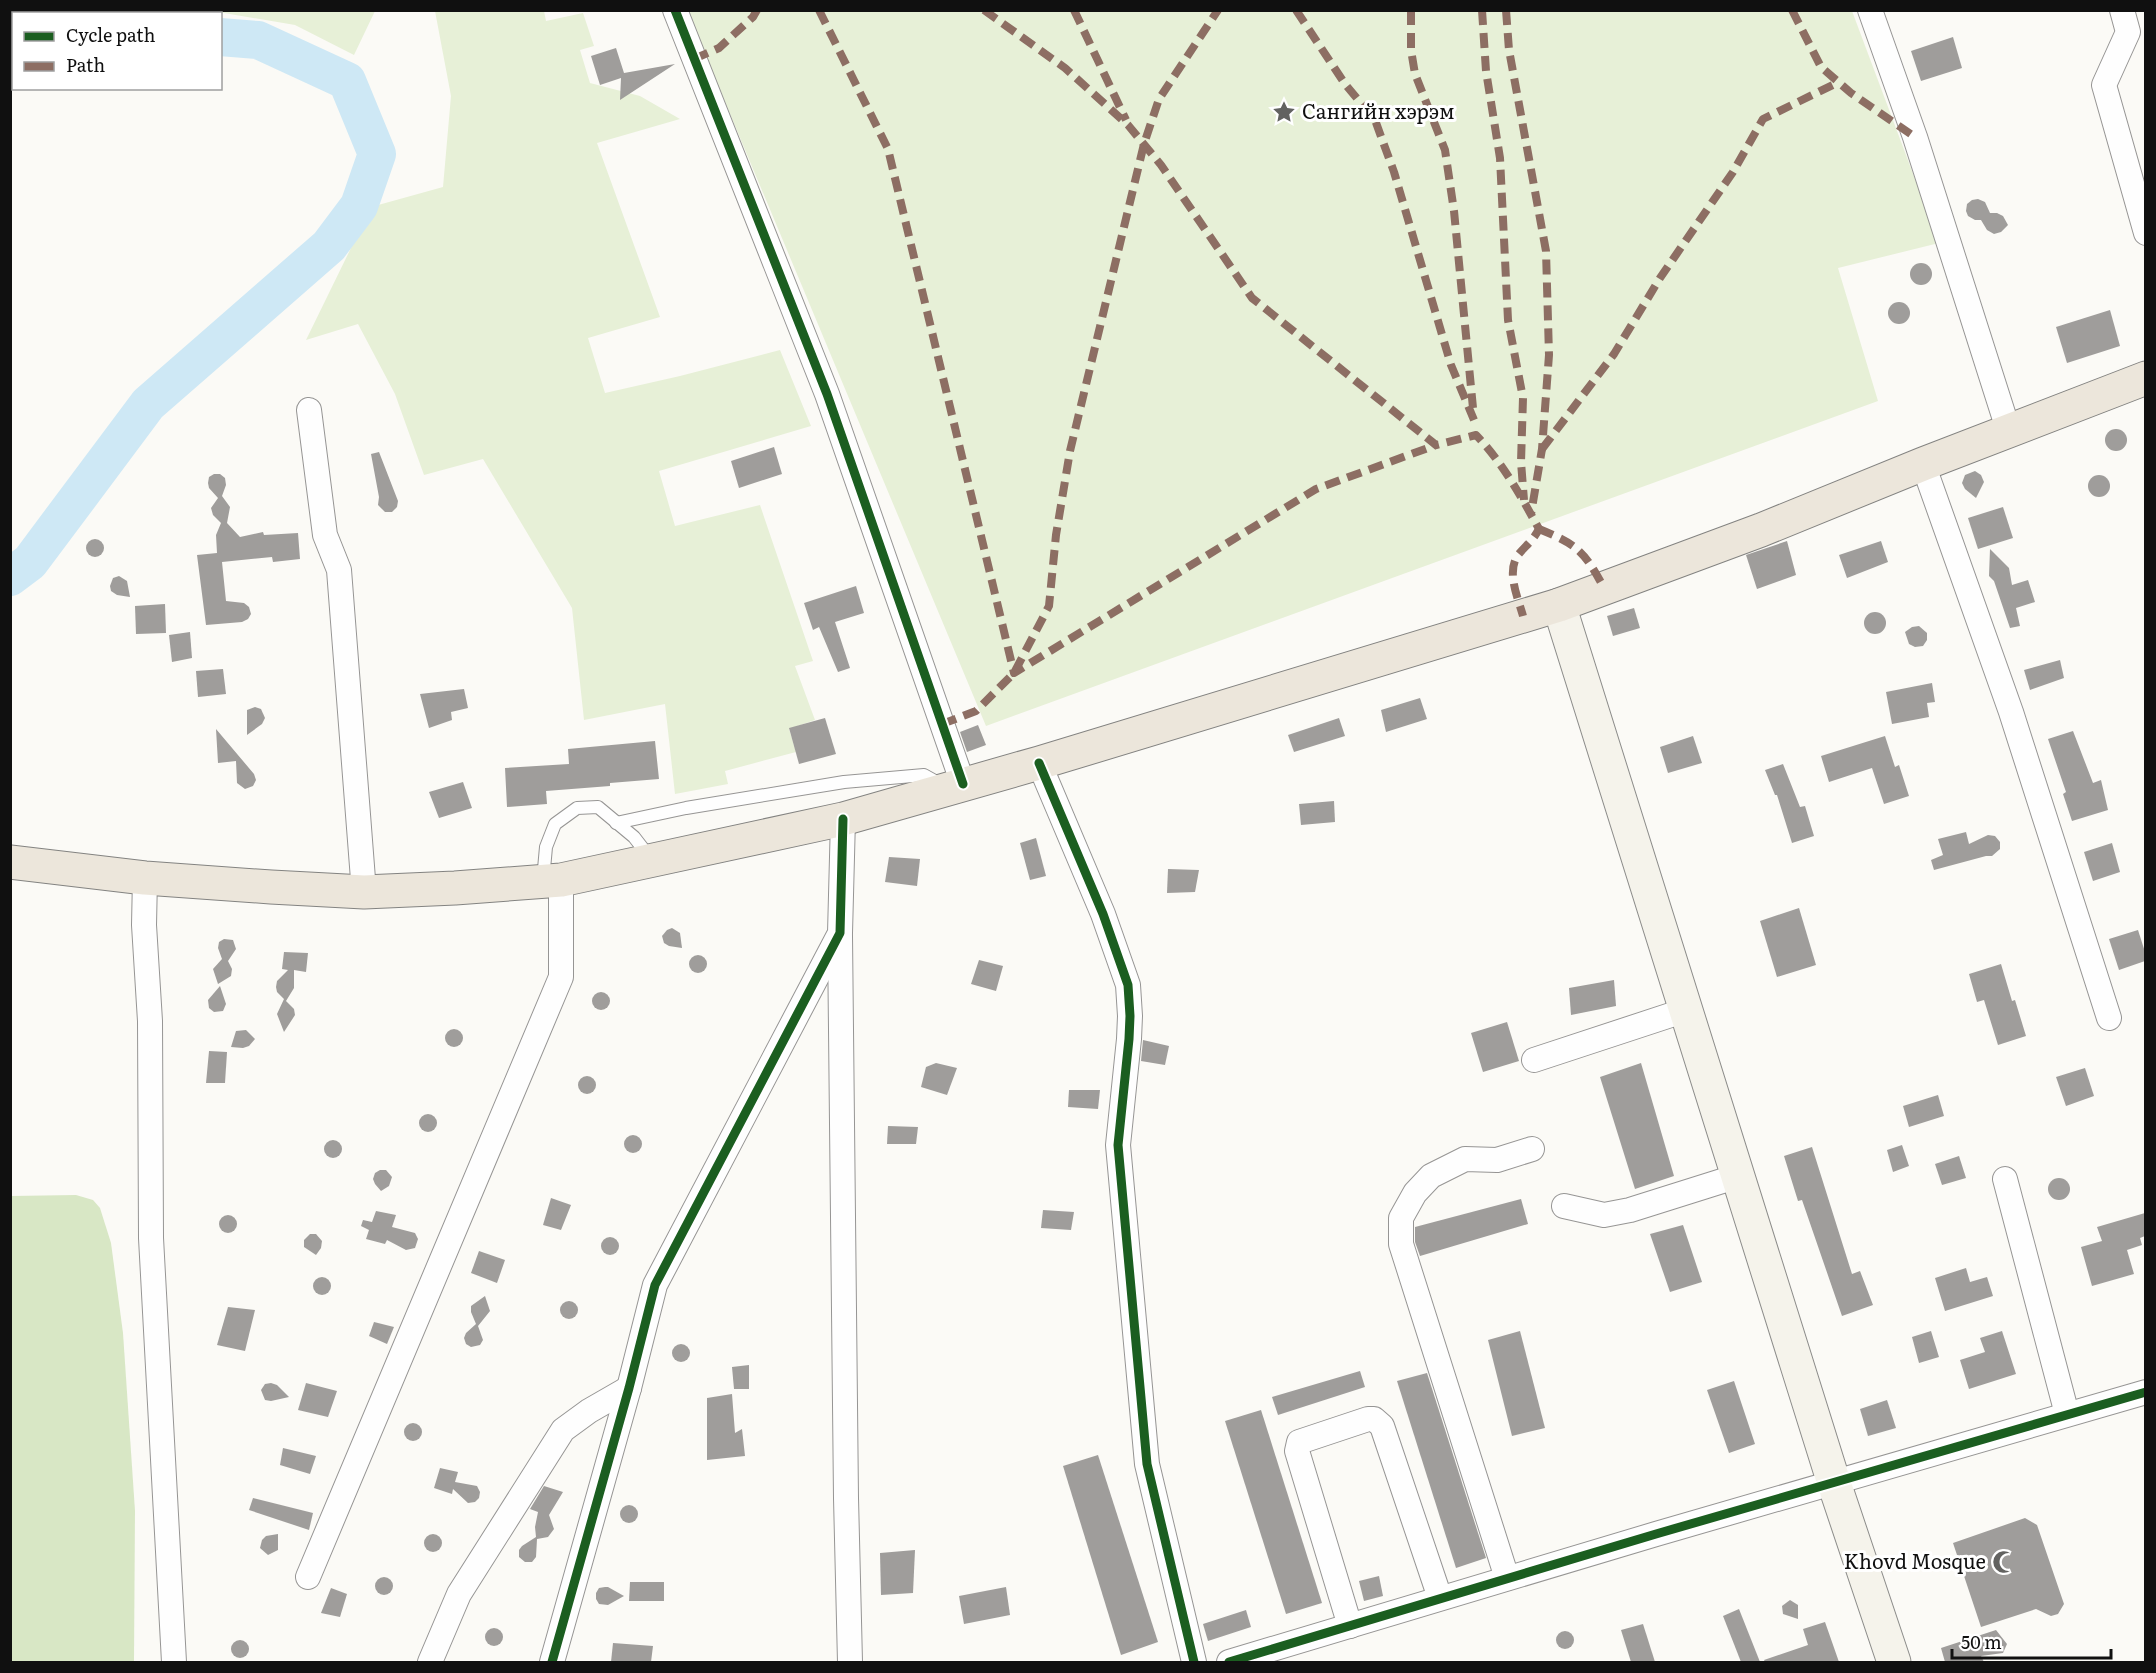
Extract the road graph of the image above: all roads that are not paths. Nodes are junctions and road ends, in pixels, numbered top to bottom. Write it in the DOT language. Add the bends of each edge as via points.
graph roads {
  1 [pos="675,10"];
  2 [pos="1870,10"];
  3 [pos="2132,23"];
  4 [pos="2145,233"];
  5 [pos="2145,378"];
  6 [pos="309,410"];
  7 [pos="2008,432"];
  8 [pos="1923,464"];
  9 [pos="1559,605"];
  10 [pos="1039,763"];
  11 [pos="956,786"];
  12 [pos="843,819"];
  13 [pos="616,823"];
  14 [pos="652,860"];
  15 [pos="10,862"];
  16 [pos="145,878"];
  17 [pos="552,881"];
  18 [pos="364,892"];
  19 [pos="840,933"];
  20 [pos="1686,1010"];
  21 [pos="2109,1018"];
  22 [pos="1534,1060"];
  23 [pos="1532,1149"];
  24 [pos="1738,1176"];
  25 [pos="2005,1179"];
  26 [pos="1564,1206"];
  27 [pos="629,1388"];
  28 [pos="2145,1392"];
  29 [pos="2067,1414"];
  30 [pos="1834,1483"];
  31 [pos="308,1577"];
  32 [pos="1507,1578"];
  33 [pos="1440,1598"];
  34 [pos="1350,1626"];
  35 [pos="174,1662"];
  36 [pos="430,1662"];
  37 [pos="552,1662"];
  38 [pos="850,1662"];
  39 [pos="1194,1662"];
  40 [pos="1229,1662"];
  41 [pos="1894,1662"];
  1 -- 11 [label="street" via="827,394"];
  2 -- 7 [label="street" via="1916,137"];
  3 -- 4 [label="street" via="2104,85"];
  5 -- 7 [label="main road"];
  6 -- 18 [label="street" via="325,535 339,570"];
  7 -- 8 [label="main road"];
  8 -- 9 [label="main road" via="1761,530"];
  8 -- 21 [label="street" via="2011,712"];
  9 -- 10 [label="main road"];
  9 -- 20 [label="main road"];
  10 -- 11 [label="main road"];
  10 -- 39 [label="street" via="1103,914 1128,986 1129,1039 1118,1145 1147,1464"];
  11 -- 12 [label="main road"];
  11 -- 13 [label="lane" via="924,775 844,782"];
  12 -- 14 [label="main road"];
  12 -- 19 [label="street"];
  13 -- 14 [label="lane" via="634,837"];
  13 -- 17 [label="lane" via="598,807 577,808 555,824 546,847"];
  14 -- 17 [label="main road"];
  15 -- 16 [label="main road"];
  16 -- 18 [label="main road"];
  16 -- 35 [label="street" via="151,1238"];
  17 -- 18 [label="main road"];
  17 -- 31 [label="street" via="561,977"];
  19 -- 27 [label="street" via="656,1285"];
  19 -- 38 [label="street"];
  20 -- 22 [label="street"];
  20 -- 24 [label="main road"];
  23 -- 32 [label="street" via="1497,1160 1466,1159 1431,1176 1415,1193 1401,1218 1401,1244"];
  24 -- 26 [label="street" via="1604,1215"];
  24 -- 30 [label="main road"];
  25 -- 29 [label="street"];
  27 -- 36 [label="street" via="563,1430 459,1594"];
  27 -- 37 [label="street"];
  28 -- 29 [label="street"];
  29 -- 30 [label="street"];
  30 -- 32 [label="street"];
  30 -- 41 [label="main road"];
  32 -- 33 [label="street"];
  33 -- 34 [label="street"];
  33 -- 34 [label="street" via="1382,1426 1368,1419 1299,1442 1297,1450"];
  34 -- 40 [label="street"];
}
